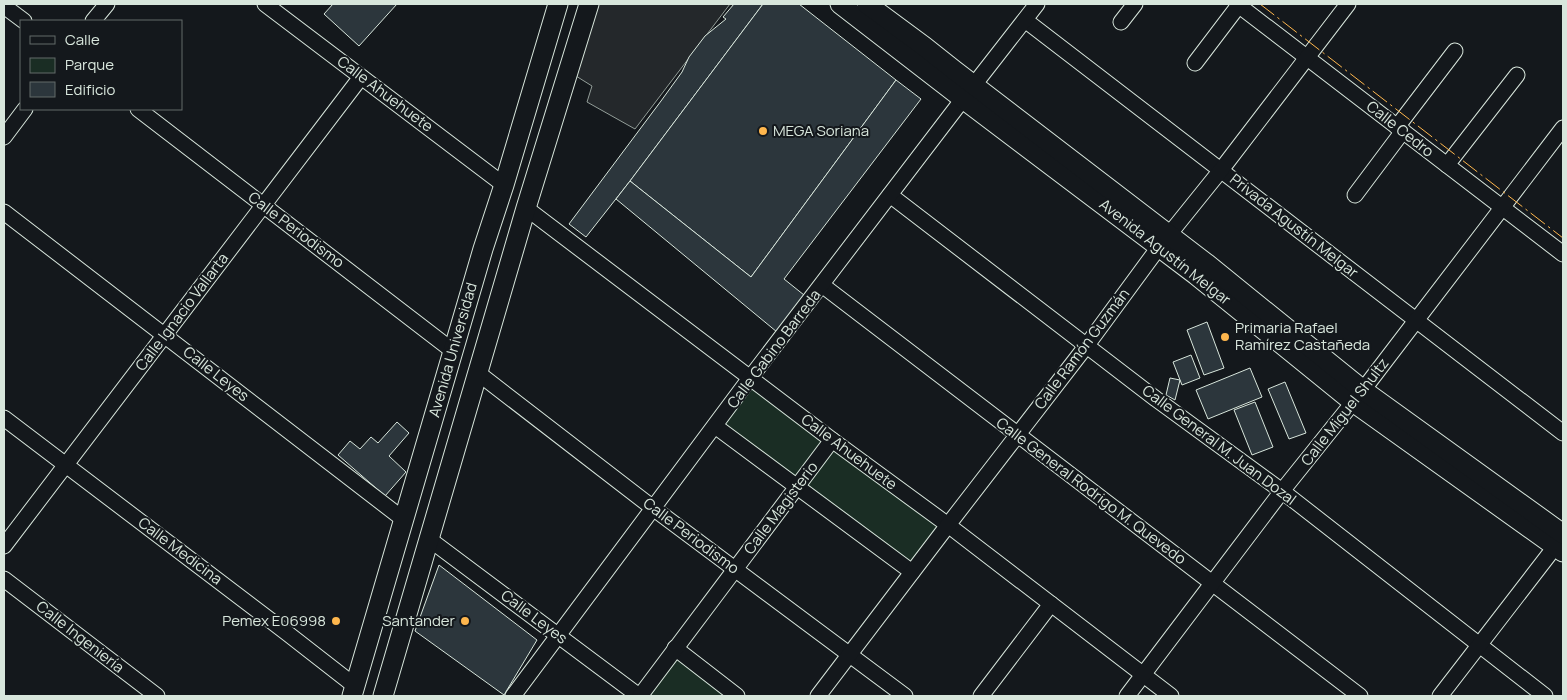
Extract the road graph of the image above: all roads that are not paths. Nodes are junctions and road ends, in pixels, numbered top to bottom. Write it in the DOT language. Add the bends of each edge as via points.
graph roads {
  1 [pos="107,4"];
  2 [pos="265,4"];
  3 [pos="558,4"];
  4 [pos="589,4"];
  5 [pos="840,4"];
  6 [pos="867,4"];
  7 [pos="1038,4"];
  8 [pos="1134,4"];
  9 [pos="1238,4"];
  10 [pos="1348,4"];
  11 [pos="4,6"];
  12 [pos="23,20"];
  13 [pos="94,20"];
  14 [pos="1025,20"];
  15 [pos="1121,22"];
  16 [pos="1454,51"];
  17 [pos="1307,57"];
  18 [pos="1195,63"];
  19 [pos="1517,75"];
  20 [pos="361,77"];
  21 [pos="969,92"];
  22 [pos="24,110"];
  23 [pos="139,110"];
  24 [pos="1563,128"];
  25 [pos="1400,129"];
  26 [pos="4,137"];
  27 [pos="1447,165"];
  28 [pos="1221,170"];
  29 [pos="504,184"];
  30 [pos="890,195"];
  31 [pos="1355,195"];
  32 [pos="264,205"];
  33 [pos="1502,207"];
  34 [pos="526,208"];
  35 [pos="4,212"];
  36 [pos="1164,241"];
  37 [pos="1563,254"];
  38 [pos="822,285"];
  39 [pos="1416,320"];
  40 [pos="165,335"];
  41 [pos="1087,346"];
  42 [pos="453,351"];
  43 [pos="478,372"];
  44 [pos="750,378"];
  45 [pos="1358,396"];
  46 [pos="4,418"];
  47 [pos="716,426"];
  48 [pos="1563,433"];
  49 [pos="1017,434"];
  50 [pos="832,440"];
  51 [pos="65,465"];
  52 [pos="797,487"];
  53 [pos="1282,491"];
  54 [pos="653,508"];
  55 [pos="403,519"];
  56 [pos="948,524"];
  57 [pos="430,539"];
  58 [pos="1561,542"];
  59 [pos="4,546"];
  60 [pos="735,569"];
  61 [pos="912,572"];
  62 [pos="4,579"];
  63 [pos="1213,584"];
  64 [pos="1051,604"];
  65 [pos="558,636"];
  66 [pos="1479,646"];
  67 [pos="675,648"];
  68 [pos="849,655"];
  69 [pos="1144,675"];
  70 [pos="353,691"];
  71 [pos="157,696"];
  72 [pos="383,696"];
  73 [pos="513,696"];
  74 [pos="639,696"];
  75 [pos="737,696"];
  76 [pos="818,696"];
  77 [pos="905,696"];
  78 [pos="981,696"];
  79 [pos="1127,696"];
  80 [pos="1171,696"];
  81 [pos="1360,696"];
  82 [pos="1440,696"];
  83 [pos="1545,696"];
  1 -- 13 [label="street"];
  2 -- 20 [label="street, Calle Ahuehuete"];
  3 -- 29 [label="main road, Avenida Universidad"];
  4 -- 34 [label="main road, Avenida Universidad"];
  5 -- 21 [label="main road, Avenida Agustín Melgar"];
  6 -- 21 [label="main road, Avenida Agustín Melgar" via="925,47"];
  7 -- 14 [label="street, Calle Gabino Barreda"];
  8 -- 15 [label="street"];
  9 -- 17 [label="street, Calle Cedro"];
  9 -- 18 [label="street"];
  10 -- 17 [label="street, Calle Ramón Guzmán"];
  11 -- 12 [label="street"];
  14 -- 21 [label="street, Calle Gabino Barreda"];
  14 -- 28 [label="street, Privada Agustín Melgar"];
  16 -- 25 [label="street"];
  17 -- 25 [label="street, Calle Cedro"];
  17 -- 28 [label="street, Calle Ramón Guzmán"];
  19 -- 27 [label="street"];
  20 -- 29 [label="street, Calle Ahuehuete"];
  20 -- 32 [label="street, Calle Ignacio Vallarta"];
  21 -- 30 [label="street, Calle Gabino Barreda"];
  21 -- 36 [label="main road, Avenida Agustín Melgar"];
  22 -- 26 [label="street"];
  23 -- 32 [label="street, Calle Periodismo"];
  24 -- 33 [label="street, Calle Miguel Shultz"];
  25 -- 27 [label="street, Calle Cedro"];
  25 -- 31 [label="street"];
  27 -- 33 [label="street, Calle Cedro"];
  28 -- 36 [label="street, Calle Ramón Guzmán"];
  28 -- 39 [label="street, Privada Agustín Melgar"];
  29 -- 42 [label="main road, Avenida Universidad"];
  30 -- 38 [label="street, Calle Gabino Barreda"];
  30 -- 41 [label="street, Calle General M. Juan Dozal"];
  32 -- 40 [label="street, Calle Ignacio Vallarta"];
  32 -- 42 [label="street, Calle Periodismo"];
  33 -- 37 [label="street, Calle Cedro"];
  33 -- 39 [label="street, Calle Miguel Shultz"];
  34 -- 43 [label="main road, Avenida Universidad"];
  34 -- 44 [label="street, Calle Ahuehuete"];
  35 -- 40 [label="street, Calle Leyes"];
  36 -- 41 [label="street, Calle Ramón Guzmán"];
  36 -- 45 [label="main road, Avenida Agustín Melgar" via="1196,275"];
  38 -- 44 [label="street, Calle Gabino Barreda"];
  38 -- 49 [label="street, Calle General Rodrigo M. Quevedo"];
  39 -- 45 [label="street, Calle Miguel Shultz"];
  39 -- 48 [label="street, Privada Agustín Melgar"];
  40 -- 51 [label="street, Calle Ignacio Vallarta"];
  40 -- 55 [label="street, Calle Leyes"];
  41 -- 49 [label="street, Calle Ramón Guzmán"];
  41 -- 53 [label="street, Calle General M. Juan Dozal"];
  42 -- 55 [label="main road, Avenida Universidad"];
  43 -- 54 [label="street, Calle Periodismo"];
  43 -- 57 [label="main road, Avenida Universidad"];
  44 -- 47 [label="street, Calle Gabino Barreda"];
  44 -- 50 [label="street, Calle Ahuehuete"];
  45 -- 53 [label="street, Calle Miguel Shultz"];
  45 -- 58 [label="main road, Avenida Agustín Melgar"];
  46 -- 51 [label="street, Calle Medicina"];
  47 -- 52 [label="street"];
  47 -- 54 [label="street, Calle Gabino Barreda"];
  49 -- 56 [label="street, Calle Ramón Guzmán"];
  49 -- 63 [label="street, Calle General Rodrigo M. Quevedo"];
  50 -- 52 [label="street, Calle Magisterio"];
  50 -- 56 [label="street, Calle Ahuehuete"];
  51 -- 59 [label="street, Calle Ignacio Vallarta"];
  51 -- 70 [label="street, Calle Medicina" via="288,633"];
  52 -- 60 [label="street, Calle Magisterio"];
  52 -- 61 [label="street"];
  53 -- 63 [label="street, Calle Miguel Shultz"];
  53 -- 66 [label="street, Calle General M. Juan Dozal"];
  54 -- 60 [label="street, Calle Periodismo"];
  54 -- 65 [label="street, Calle Gabino Barreda"];
  55 -- 70 [label="main road, Avenida Universidad"];
  56 -- 61 [label="street, Calle Ramón Guzmán"];
  56 -- 64 [label="street, Calle Ahuehuete"];
  57 -- 65 [label="street, Calle Leyes"];
  57 -- 72 [label="main road, Avenida Universidad"];
  58 -- 66 [label="street"];
  60 -- 67 [label="street, Calle Magisterio"];
  60 -- 68 [label="street, Calle Periodismo"];
  61 -- 68 [label="street, Calle Ramón Guzmán"];
  62 -- 71 [label="street, Calle Ingeniería"];
  63 -- 69 [label="street, Calle Miguel Shultz"];
  63 -- 81 [label="street, Calle General Rodrigo M. Quevedo"];
  64 -- 69 [label="street, Calle Ahuehuete"];
  64 -- 78 [label="street"];
  65 -- 73 [label="street, Calle Gabino Barreda"];
  65 -- 74 [label="street, Calle Leyes"];
  66 -- 82 [label="street"];
  66 -- 83 [label="street, Calle General M. Juan Dozal"];
  67 -- 74 [label="street, Calle Magisterio"];
  67 -- 75 [label="street"];
  68 -- 76 [label="street, Calle Ramón Guzmán"];
  68 -- 77 [label="street, Calle Periodismo"];
  69 -- 79 [label="street, Calle Miguel Shultz"];
  69 -- 80 [label="street, Calle Ahuehuete"];
}
